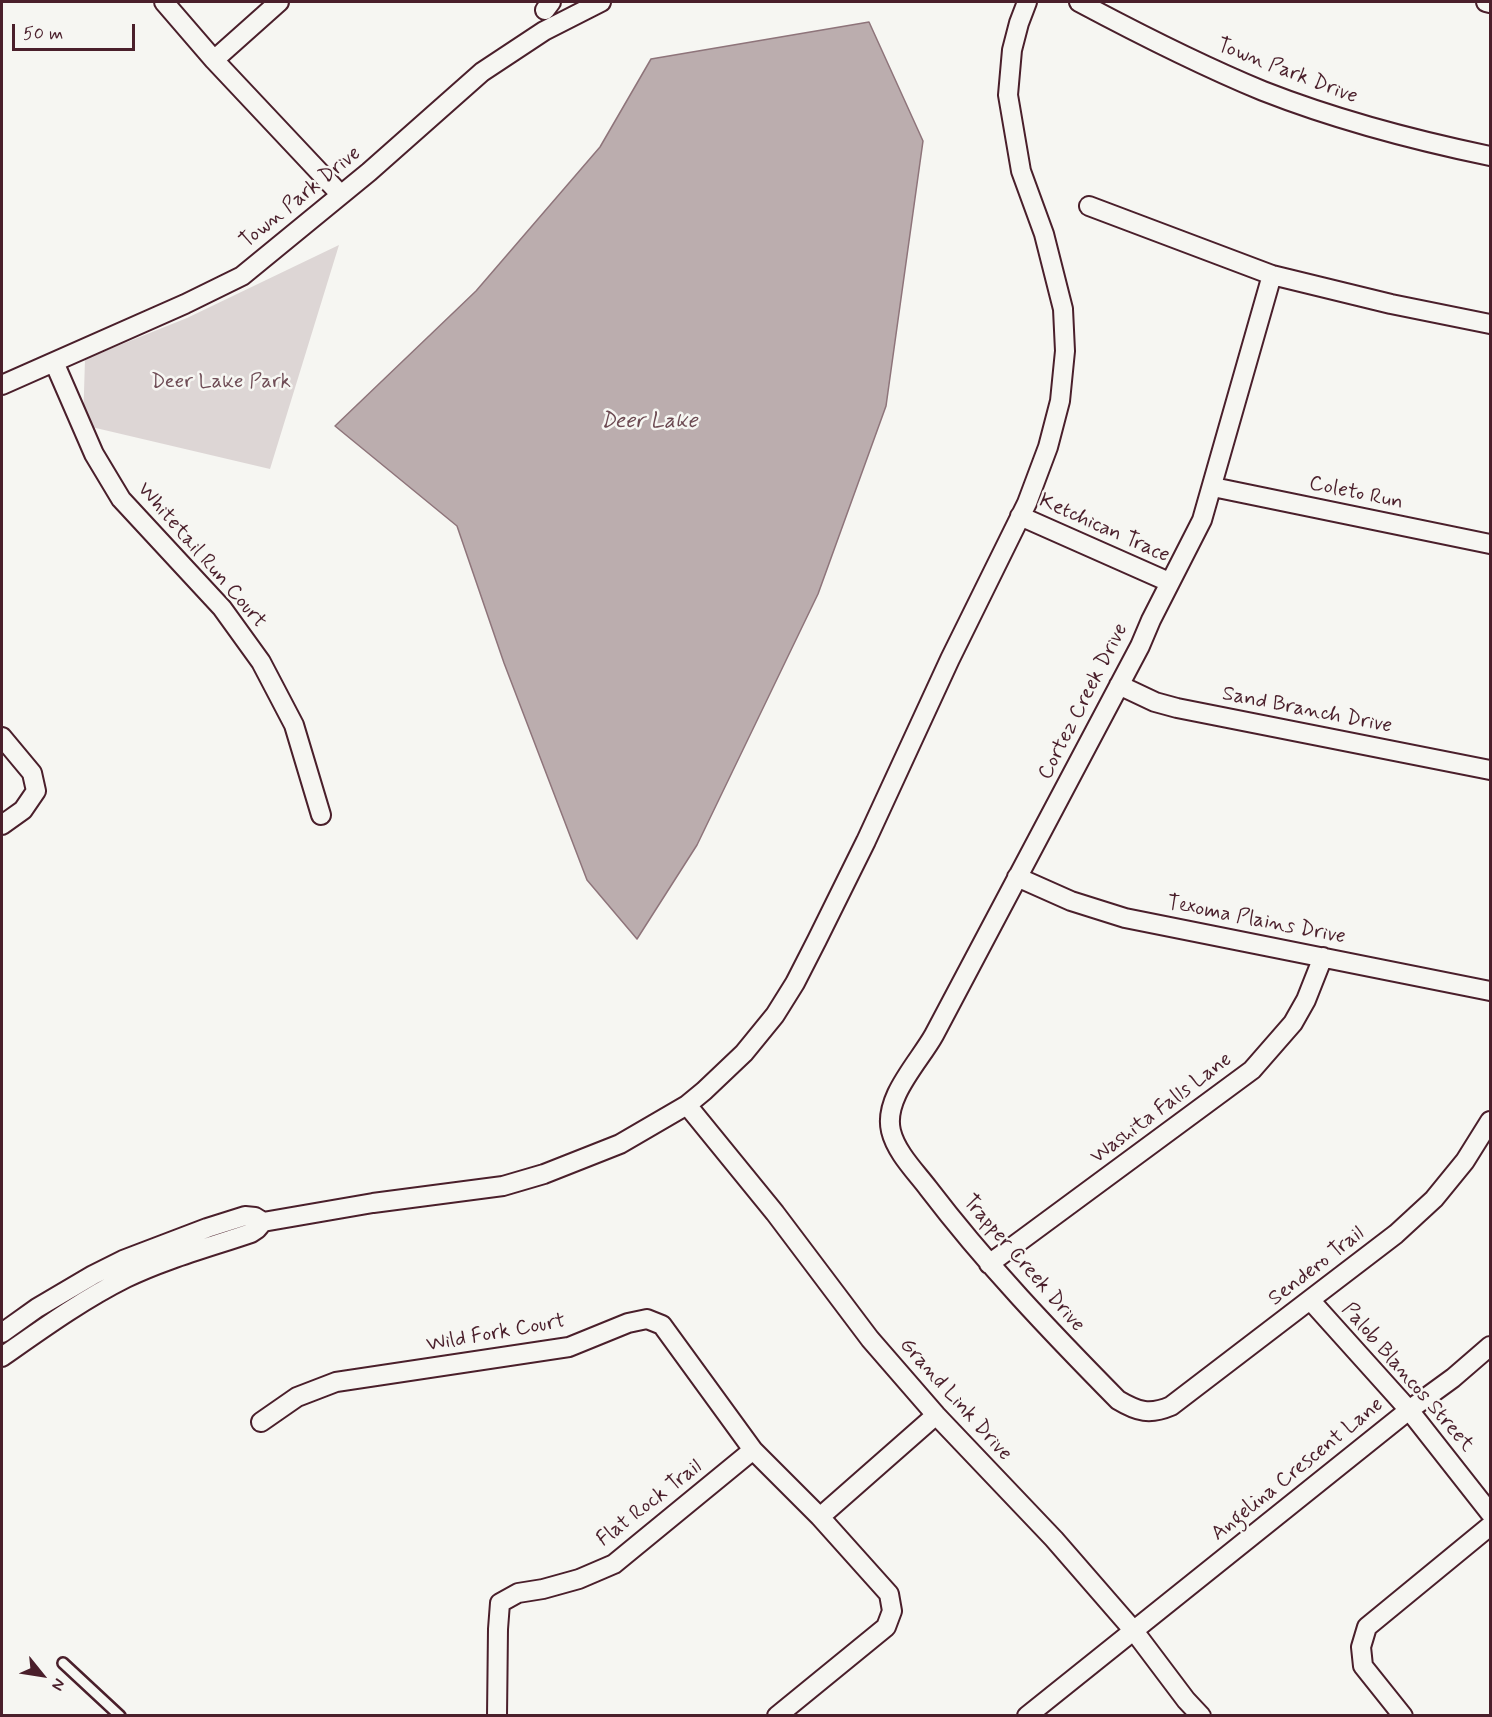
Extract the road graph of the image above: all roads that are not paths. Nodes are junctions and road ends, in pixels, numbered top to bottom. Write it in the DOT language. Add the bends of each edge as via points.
graph roads {
  1 [pos="164,2"];
  2 [pos="279,2"];
  3 [pos="601,2"];
  4 [pos="1028,2"];
  5 [pos="1079,2"];
  6 [pos="214,60"];
  7 [pos="1491,156"];
  8 [pos="341,195"];
  9 [pos="1089,206"];
  10 [pos="1272,275"];
  11 [pos="1491,324"];
  12 [pos="54,362"];
  13 [pos="2,385"];
  14 [pos="1213,487"];
  15 [pos="1020,516"];
  16 [pos="1491,544"];
  17 [pos="1169,582"];
  18 [pos="1119,685"];
  19 [pos="2,737"];
  20 [pos="1491,770"];
  21 [pos="321,815"];
  22 [pos="2,825"];
  23 [pos="1017,877"];
  24 [pos="1323,957"];
  25 [pos="1491,991"];
  26 [pos="687,1105"];
  27 [pos="1491,1121"];
  28 [pos="890,1129"];
  29 [pos="263,1222"];
  30 [pos="989,1264"];
  31 [pos="1311,1301"];
  32 [pos="8,1329"];
  33 [pos="1491,1346"];
  34 [pos="2,1357"];
  35 [pos="1142,1410"];
  36 [pos="1409,1410"];
  37 [pos="936,1414"];
  38 [pos="261,1422"];
  39 [pos="753,1450"];
  40 [pos="1491,1514"];
  41 [pos="820,1517"];
  42 [pos="1491,1526"];
  43 [pos="1134,1631"];
  44 [pos="63,1663"];
  45 [pos="120,1716"];
  46 [pos="497,1716"];
  47 [pos="777,1716"];
  48 [pos="1027,1716"];
  49 [pos="1201,1716"];
  50 [pos="1402,1716"];
  1 -- 6 [label="street"];
  2 -- 6 [label="street"];
  3 -- 8 [label="street, Town Park Drive" via="544,31 482,72"];
  4 -- 15 [label="street" via="1012,50 1008,95 1021,171 1044,234 1064,309 1065,351 1060,401 1048,447"];
  5 -- 7 [label="street, Town Park Drive" via="1264,91 1391,133"];
  6 -- 8 [label="street"];
  8 -- 12 [label="street, Town Park Drive" via="242,276"];
  9 -- 10 [label="street"];
  10 -- 11 [label="street"];
  10 -- 14 [label="street, Cortez Creek Drive"];
  12 -- 13 [label="street, Town Park Drive"];
  12 -- 21 [label="street, Whitetail Run Court" via="94,454 121,499 222,608 261,662 294,725"];
  14 -- 16 [label="street, Coleto Run"];
  14 -- 17 [label="street, Cortez Creek Drive" via="1202,520"];
  15 -- 17 [label="street, Ketchican Trace"];
  15 -- 26 [label="street" via="795,983 744,1053"];
  17 -- 18 [label="street, Cortez Creek Drive"];
  18 -- 20 [label="street, Sand Branch Drive" via="1177,708"];
  18 -- 23 [label="street, Cortez Creek Drive"];
  19 -- 22 [label="street" via="32,773 36,791 23,810"];
  23 -- 24 [label="street, Texoma Plains Drive" via="1071,902 1125,918"];
  23 -- 28 [label="street, Cortez Creek Drive" via="927,1048 897,1093 890,1111"];
  24 -- 25 [label="street, Texoma Plains Drive"];
  24 -- 30 [label="street, Washita Falls Lane" via="1293,1023 1252,1070"];
  26 -- 29 [label="street" via="620,1144 503,1186"];
  26 -- 37 [label="street, Grand Link Drive" via="870,1339"];
  27 -- 31 [label="street, Sendero Trail" via="1466,1161 1434,1199"];
  28 -- 30 [label="street, Trapper Creek Drive" via="899,1150"];
  29 -- 32 [label="street" via="246,1216 123,1260"];
  29 -- 34 [label="street" via="251,1233 127,1277"];
  30 -- 35 [label="street, Trapper Creek Drive" via="1118,1400"];
  31 -- 35 [label="street, Sendero Trail" via="1171,1406 1156,1412"];
  31 -- 36 [label="street, Palob Blancos Street"];
  33 -- 36 [label="street, Angelina Crescent Lane"];
  36 -- 40 [label="street, Palob Blancos Street"];
  36 -- 43 [label="street, Angelina Crescent Lane"];
  37 -- 41 [label="street"];
  37 -- 43 [label="street, Grand Link Drive"];
  38 -- 39 [label="street, Wild Fork Court" via="297,1397 336,1382 569,1347 628,1323 647,1320 662,1325"];
  39 -- 41 [label="street, Wild Fork Court"];
  39 -- 46 [label="street, Flat Rock Trail" via="614,1564 579,1579 518,1593 500,1603"];
  41 -- 47 [label="street, Wild Fork Court" via="889,1594 892,1611 886,1627"];
  42 -- 50 [label="street" via="1368,1627 1361,1647 1363,1666"];
  43 -- 48 [label="street, Angelina Crescent Lane"];
  43 -- 49 [label="street, Grand Link Drive"];
  44 -- 45 [label="lane"];
}
